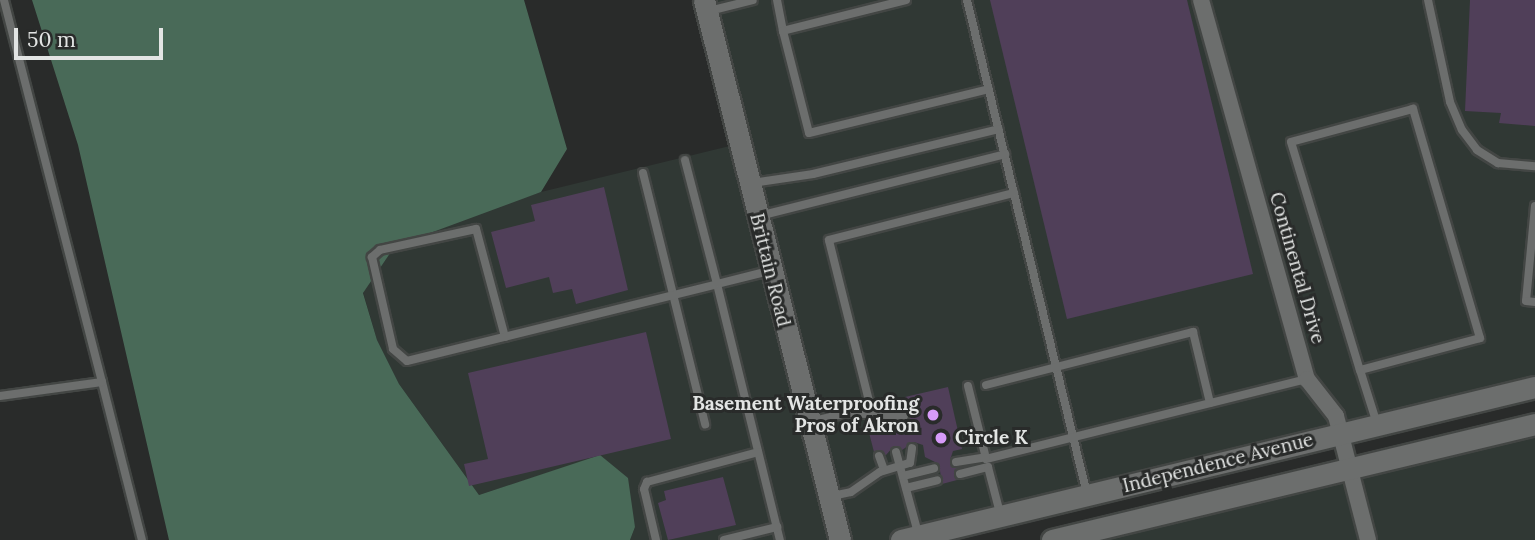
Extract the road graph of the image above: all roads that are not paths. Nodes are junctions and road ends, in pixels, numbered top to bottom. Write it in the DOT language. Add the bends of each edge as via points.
graph roads {
  1 [pos="4,0"];
  2 [pos="753,0"];
  3 [pos="776,0"];
  4 [pos="905,0"];
  5 [pos="967,0"];
  6 [pos="1200,0"];
  7 [pos="1428,0"];
  8 [pos="705,6"];
  9 [pos="783,31"];
  10 [pos="989,89"];
  11 [pos="999,129"];
  12 [pos="1005,154"];
  13 [pos="685,160"];
  14 [pos="1535,166"];
  15 [pos="643,173"];
  16 [pos="748,184"];
  17 [pos="1014,193"];
  18 [pos="1535,206"];
  19 [pos="756,217"];
  20 [pos="769,271"];
  21 [pos="717,284"];
  22 [pos="673,295"];
  23 [pos="1535,302"];
  24 [pos="505,337"];
  25 [pos="1056,366"];
  26 [pos="1360,370"];
  27 [pos="1307,379"];
  28 [pos="102,382"];
  29 [pos="986,385"];
  30 [pos="968,386"];
  31 [pos="1535,387"];
  32 [pos="0,396"];
  33 [pos="1210,403"];
  34 [pos="870,413"];
  35 [pos="904,416"];
  36 [pos="809,422"];
  37 [pos="705,424"];
  38 [pos="871,424"];
  39 [pos="1377,424"];
  40 [pos="1535,424"];
  41 [pos="1342,433"];
  42 [pos="1073,438"];
  43 [pos="912,448"];
  44 [pos="758,452"];
  45 [pos="896,452"];
  46 [pos="880,456"];
  47 [pos="986,460"];
  48 [pos="956,462"];
  49 [pos="900,466"];
  50 [pos="934,468"];
  51 [pos="1351,468"];
  52 [pos="884,471"];
  53 [pos="960,474"];
  54 [pos="903,476"];
  55 [pos="937,480"];
  56 [pos="906,488"];
  57 [pos="1088,495"];
  58 [pos="829,497"];
  59 [pos="1000,516"];
  60 [pos="777,527"];
  61 [pos="910,538"];
  62 [pos="142,540"];
  63 [pos="656,540"];
  64 [pos="724,540"];
  65 [pos="780,540"];
  66 [pos="840,540"];
  67 [pos="1052,540"];
  68 [pos="1368,540"];
  1 -- 28 [label="lane"];
  2 -- 8 [label="lane"];
  3 -- 9 [label="lane"];
  4 -- 9 [label="lane"];
  5 -- 10 [label="lane"];
  6 -- 27 [label="street, Continental Drive"];
  7 -- 14 [label="lane" via="1450,102 1462,130 1477,150 1498,163"];
  8 -- 16 [label="street, Brittain Road"];
  9 -- 10 [label="lane" via="809,133"];
  10 -- 11 [label="lane"];
  11 -- 12 [label="lane"];
  11 -- 16 [label="lane" via="813,174"];
  12 -- 17 [label="lane"];
  12 -- 19 [label="lane"];
  13 -- 21 [label="lane"];
  15 -- 22 [label="lane"];
  16 -- 19 [label="street, Brittain Road"];
  17 -- 25 [label="lane"];
  17 -- 34 [label="lane" via="829,240"];
  18 -- 23 [label="lane" via="1526,301"];
  19 -- 20 [label="street, Brittain Road"];
  20 -- 21 [label="lane"];
  20 -- 36 [label="street, Brittain Road"];
  21 -- 22 [label="lane"];
  21 -- 44 [label="lane"];
  22 -- 24 [label="lane"];
  22 -- 37 [label="lane"];
  24 -- 24 [label="lane" via="407,361 399,358 372,257 380,250 476,229"];
  25 -- 29 [label="lane"];
  25 -- 33 [label="lane" via="1193,332"];
  25 -- 42 [label="lane"];
  26 -- 26 [label="lane" via="1291,142 1413,109 1480,338"];
  26 -- 39 [label="lane"];
  27 -- 33 [label="lane"];
  27 -- 41 [label="street, Continental Drive" via="1336,416"];
  28 -- 32 [label="lane"];
  28 -- 62 [label="lane"];
  30 -- 47 [label="lane"];
  31 -- 39 [label="street, Independence Avenue"];
  33 -- 42 [label="lane"];
  34 -- 35 [label="lane"];
  34 -- 36 [label="lane" via="846,413"];
  34 -- 38 [label="lane"];
  36 -- 58 [label="street, Brittain Road"];
  39 -- 41 [label="street, Independence Avenue"];
  40 -- 51 [label="street, Independence Avenue"];
  41 -- 51 [label="street, Continental Drive"];
  41 -- 57 [label="street, Independence Avenue"];
  42 -- 47 [label="lane"];
  42 -- 57 [label="lane"];
  43 -- 49 [label="lane" via="914,460"];
  44 -- 60 [label="lane"];
  44 -- 63 [label="lane" via="648,482 644,489"];
  45 -- 49 [label="lane"];
  46 -- 52 [label="lane"];
  47 -- 48 [label="lane"];
  47 -- 53 [label="lane"];
  47 -- 59 [label="lane"];
  49 -- 52 [label="lane"];
  49 -- 54 [label="lane"];
  50 -- 54 [label="lane"];
  51 -- 67 [label="street, Independence Avenue"];
  51 -- 68 [label="street, Continental Drive"];
  52 -- 58 [label="lane" via="851,492"];
  54 -- 56 [label="lane"];
  55 -- 56 [label="lane"];
  56 -- 61 [label="lane"];
  57 -- 59 [label="street, Independence Avenue"];
  58 -- 66 [label="street, Brittain Road"];
  59 -- 61 [label="street, Independence Avenue"];
  60 -- 64 [label="lane"];
  60 -- 65 [label="lane"];
}
